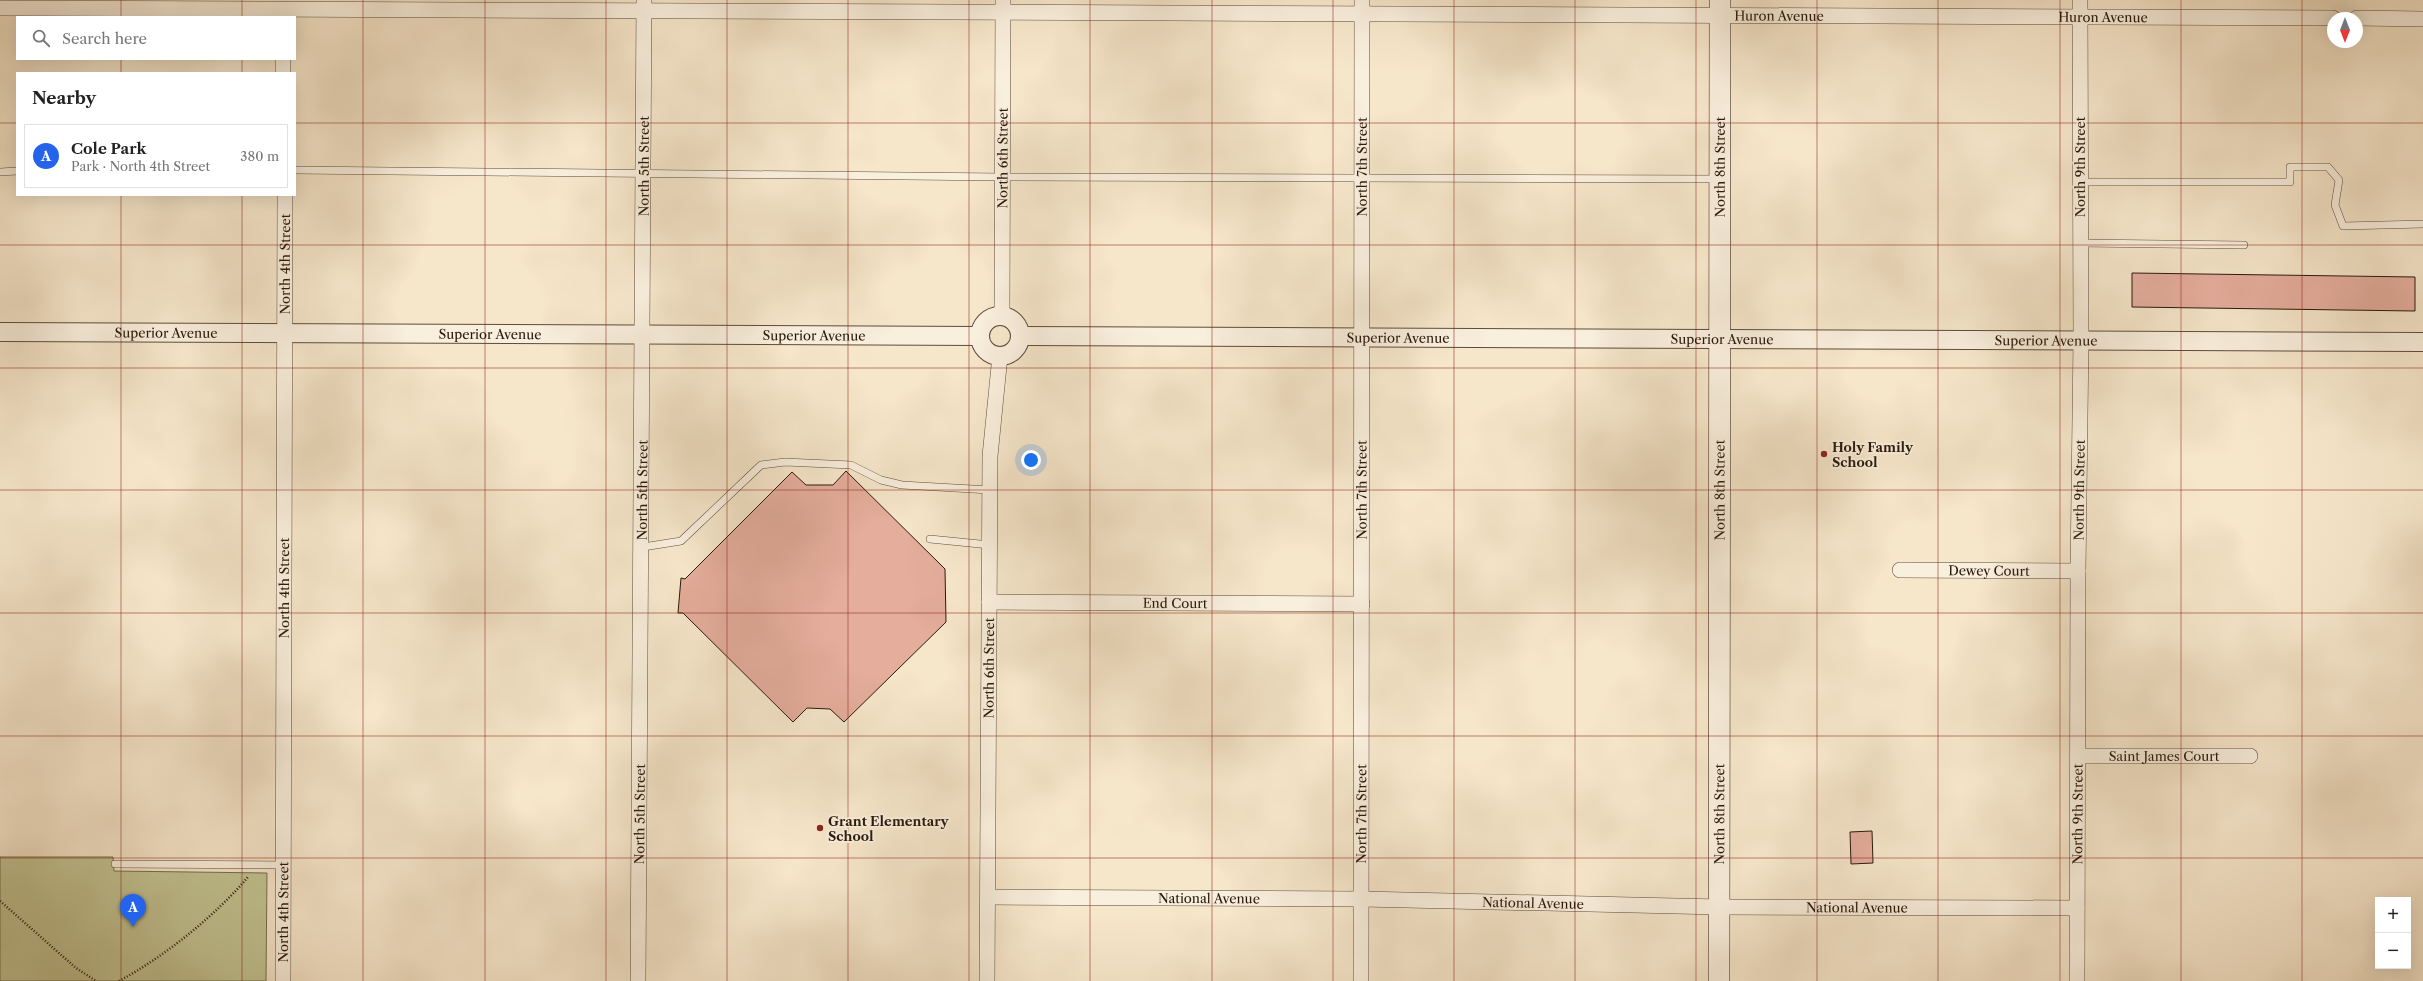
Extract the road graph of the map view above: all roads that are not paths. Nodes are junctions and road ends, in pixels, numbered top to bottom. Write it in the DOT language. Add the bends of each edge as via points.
graph roads {
  1 [pos="2080,0"];
  2 [pos="644,6"];
  3 [pos="1003,7"];
  4 [pos="1362,7"];
  5 [pos="0,8"];
  6 [pos="1720,8"];
  7 [pos="282,9"];
  8 [pos="2080,18"];
  9 [pos="2327,18"];
  10 [pos="2363,18"];
  11 [pos="2423,19"];
  12 [pos="283,60"];
  13 [pos="283,72"];
  14 [pos="296,170"];
  15 [pos="16,171"];
  16 [pos="0,172"];
  17 [pos="642,175"];
  18 [pos="1002,177"];
  19 [pos="1362,178"];
  20 [pos="1721,179"];
  21 [pos="2080,182"];
  22 [pos="285,196"];
  23 [pos="2423,224"];
  24 [pos="2081,243"];
  25 [pos="2244,244"];
  26 [pos="1002,316"];
  27 [pos="0,332"];
  28 [pos="285,333"];
  29 [pos="642,334"];
  30 [pos="980,336"];
  31 [pos="1020,336"];
  32 [pos="1361,337"];
  33 [pos="1719,339"];
  34 [pos="2081,340"];
  35 [pos="2423,342"];
  36 [pos="1000,356"];
  37 [pos="990,490"];
  38 [pos="930,539"];
  39 [pos="990,545"];
  40 [pos="642,547"];
  41 [pos="1900,570"];
  42 [pos="2078,571"];
  43 [pos="989,602"];
  44 [pos="1362,604"];
  45 [pos="2078,756"];
  46 [pos="2250,756"];
  47 [pos="115,864"];
  48 [pos="283,865"];
  49 [pos="989,897"];
  50 [pos="1362,899"];
  51 [pos="1720,907"];
  52 [pos="2077,908"];
  53 [pos="283,981"];
  54 [pos="638,981"];
  55 [pos="987,981"];
  56 [pos="1361,981"];
  57 [pos="1719,981"];
  58 [pos="2077,981"];
  1 -- 8 [label="street, North 9th Street"];
  2 -- 3 [label="street, Huron Avenue"];
  2 -- 7 [label="street, Huron Avenue"];
  2 -- 17 [label="street, North 5th Street"];
  3 -- 4 [label="street, Huron Avenue"];
  3 -- 18 [label="street, North 6th Street"];
  4 -- 6 [label="street, Huron Avenue"];
  4 -- 19 [label="street, North 7th Street"];
  5 -- 7 [label="street, Huron Avenue"];
  6 -- 8 [label="street, Huron Avenue"];
  6 -- 20 [label="main road, North 8th Street"];
  8 -- 9 [label="street, Huron Avenue"];
  8 -- 21 [label="street, North 9th Street"];
  10 -- 11 [label="street"];
  12 -- 13 [label="street"];
  14 -- 17 [label="lane"];
  15 -- 16 [label="lane"];
  17 -- 18 [label="lane"];
  17 -- 29 [label="street, North 5th Street"];
  18 -- 19 [label="lane"];
  18 -- 26 [label="street, North 6th Street"];
  19 -- 20 [label="lane"];
  19 -- 32 [label="street, North 7th Street"];
  20 -- 33 [label="main road, North 8th Street"];
  21 -- 23 [label="lane" via="2290,182 2290,167 2328,167 2339,180 2335,205 2343,226"];
  21 -- 24 [label="street, North 9th Street"];
  22 -- 28 [label="street, North 4th Street"];
  24 -- 25 [label="lane"];
  24 -- 34 [label="street, North 9th Street"];
  26 -- 30 [label="street" via="984,324"];
  26 -- 31 [label="street" via="1013,320"];
  27 -- 28 [label="street, Superior Avenue"];
  28 -- 29 [label="street, Superior Avenue"];
  28 -- 48 [label="street, North 4th Street"];
  29 -- 30 [label="street, Superior Avenue"];
  29 -- 40 [label="street, North 5th Street"];
  30 -- 36 [label="street" via="984,347"];
  31 -- 32 [label="street, Superior Avenue"];
  31 -- 36 [label="street" via="1012,352"];
  32 -- 33 [label="street, Superior Avenue"];
  32 -- 44 [label="street, North 7th Street"];
  33 -- 34 [label="street, Superior Avenue"];
  33 -- 51 [label="main road, North 8th Street"];
  34 -- 35 [label="street, Superior Avenue"];
  34 -- 42 [label="street, North 9th Street"];
  36 -- 37 [label="street, North 6th Street" via="990,456"];
  37 -- 39 [label="street, North 6th Street"];
  37 -- 40 [label="lane" via="902,485 880,480 851,465 785,462 761,465 681,541"];
  38 -- 39 [label="lane"];
  39 -- 43 [label="street, North 6th Street"];
  40 -- 54 [label="street, North 5th Street"];
  41 -- 42 [label="street, Dewey Court"];
  42 -- 45 [label="street, North 9th Street"];
  43 -- 44 [label="street, End Court"];
  43 -- 49 [label="street, North 6th Street"];
  44 -- 50 [label="street, North 7th Street"];
  45 -- 46 [label="street, Saint James Court"];
  45 -- 52 [label="street, North 9th Street"];
  47 -- 48 [label="lane"];
  48 -- 53 [label="street, North 4th Street"];
  49 -- 50 [label="street, National Avenue"];
  49 -- 55 [label="street, North 6th Street"];
  50 -- 51 [label="street, National Avenue"];
  50 -- 56 [label="street, North 7th Street"];
  51 -- 52 [label="street, National Avenue"];
  51 -- 57 [label="main road, North 8th Street"];
  52 -- 58 [label="street, North 9th Street"];
}
